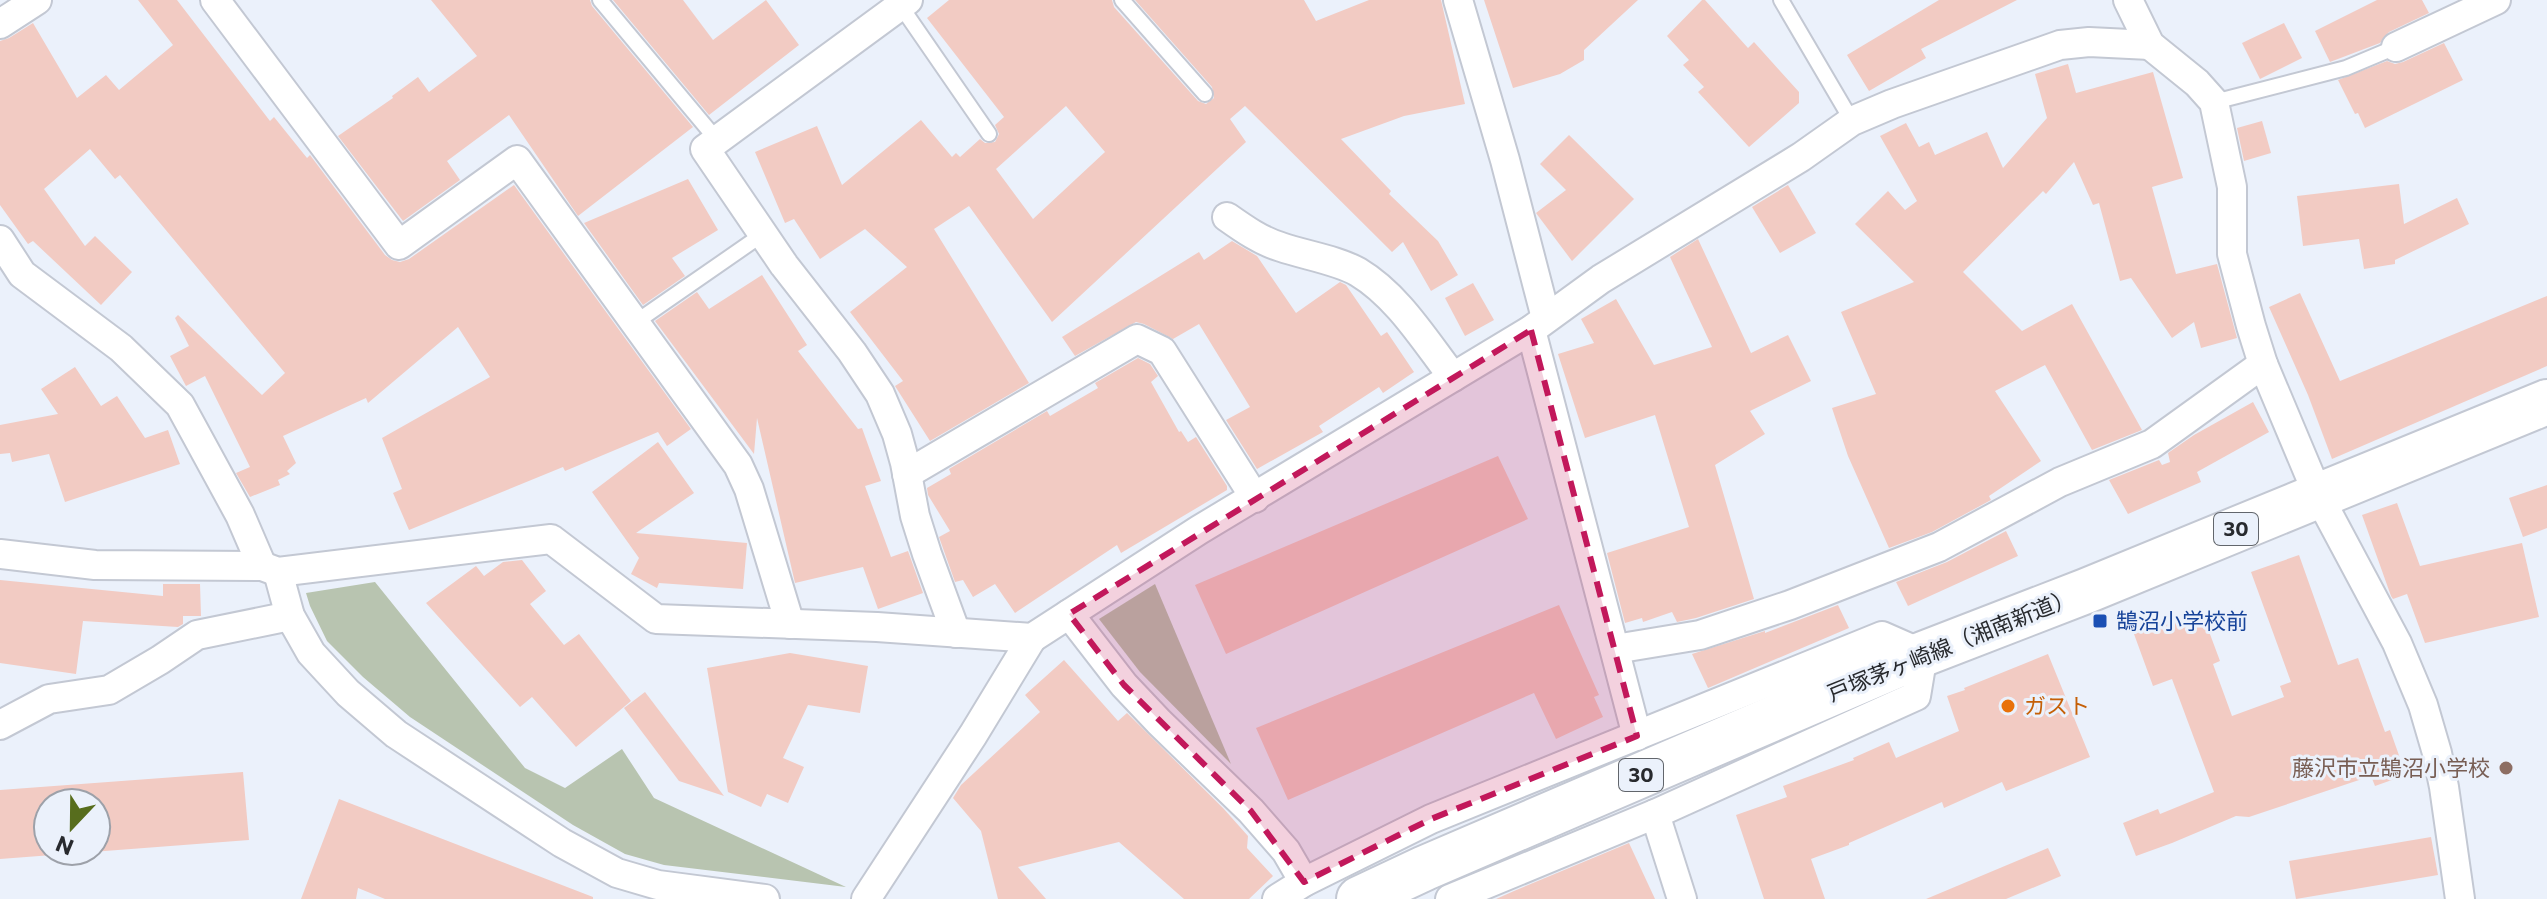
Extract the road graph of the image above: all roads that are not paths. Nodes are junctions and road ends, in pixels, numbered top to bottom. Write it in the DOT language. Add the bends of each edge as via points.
graph roads {
  1 [pos="37,0"];
  2 [pos="215,0"];
  3 [pos="600,0"];
  4 [pos="1122,0"];
  5 [pos="1458,0"];
  6 [pos="1781,0"];
  7 [pos="2128,0"];
  8 [pos="2496,0"];
  9 [pos="904,2"];
  10 [pos="0,24"];
  11 [pos="2150,45"];
  12 [pos="2396,47"];
  13 [pos="1205,94"];
  14 [pos="2214,102"];
  15 [pos="1852,121"];
  16 [pos="989,134"];
  17 [pos="717,140"];
  18 [pos="1227,217"];
  19 [pos="763,234"];
  20 [pos="0,240"];
  21 [pos="636,322"];
  22 [pos="1539,324"];
  23 [pos="2263,364"];
  24 [pos="1453,377"];
  25 [pos="2547,402"];
  26 [pos="907,474"];
  27 [pos="2318,495"];
  28 [pos="1255,498"];
  29 [pos="0,554"];
  30 [pos="270,569"];
  31 [pos="1069,614"];
  32 [pos="290,616"];
  33 [pos="790,624"];
  34 [pos="956,633"];
  35 [pos="1032,638"];
  36 [pos="1615,649"];
  37 [pos="1923,654"];
  38 [pos="0,725"];
  39 [pos="1637,736"];
  40 [pos="1655,814"];
  41 [pos="1304,882"];
  42 [pos="765,899"];
  43 [pos="866,899"];
  44 [pos="1277,899"];
  45 [pos="1359,899"];
  46 [pos="1450,899"];
  47 [pos="1682,899"];
  48 [pos="2460,899"];
  1 -- 10 [label="street"];
  2 -- 21 [label="street" via="399,245 517,160"];
  3 -- 17 [label="lane"];
  4 -- 13 [label="lane"];
  5 -- 22 [label="street" via="1505,160"];
  6 -- 15 [label="lane"];
  7 -- 11 [label="street"];
  8 -- 12 [label="street"];
  9 -- 16 [label="lane"];
  9 -- 17 [label="street"];
  11 -- 14 [label="street"];
  11 -- 15 [label="street" via="2060,45"];
  12 -- 14 [label="lane" via="2346,68"];
  14 -- 23 [label="street" via="2232,187 2232,254"];
  15 -- 22 [label="street" via="1601,279"];
  17 -- 19 [label="street" via="705,149"];
  18 -- 24 [label="street" via="1277,246 1355,270 1378,286"];
  19 -- 21 [label="lane"];
  19 -- 26 [label="street" via="880,394"];
  20 -- 30 [label="street" via="22,274 121,348 180,405"];
  21 -- 33 [label="street" via="738,465"];
  22 -- 24 [label="street"];
  22 -- 36 [label="street"];
  23 -- 27 [label="street"];
  23 -- 36 [label="street" via="2152,444 2060,482 1939,547 1700,635"];
  24 -- 28 [label="street"];
  25 -- 27 [label="main road, 戸塚茅ヶ崎線（湘南新道） / 30"];
  26 -- 28 [label="street" via="1137,339 1162,351"];
  26 -- 34 [label="street" via="915,516"];
  27 -- 37 [label="main road, 戸塚茅ヶ崎線（湘南新道） / 30"];
  27 -- 48 [label="street" via="2397,643 2423,705 2444,787"];
  28 -- 31 [label="street"];
  29 -- 30 [label="street" via="95,565"];
  30 -- 32 [label="street"];
  30 -- 33 [label="street" via="551,539 656,619"];
  31 -- 35 [label="street"];
  31 -- 41 [label="street" via="1124,685 1251,811 1286,851"];
  32 -- 38 [label="street" via="197,635 109,690 49,699"];
  32 -- 42 [label="street" via="311,653 396,734 562,843 617,873 658,885"];
  33 -- 34 [label="street"];
  34 -- 35 [label="street"];
  35 -- 43 [label="street"];
  36 -- 39 [label="street"];
  37 -- 39 [label="street" via="1882,636"];
  37 -- 40 [label="street" via="1916,696"];
  37 -- 45 [label="main road, 戸塚茅ヶ崎線（湘南新道） / 30"];
  39 -- 41 [label="street" via="1431,819"];
  40 -- 46 [label="street"];
  40 -- 47 [label="street"];
  41 -- 44 [label="street"];
}
